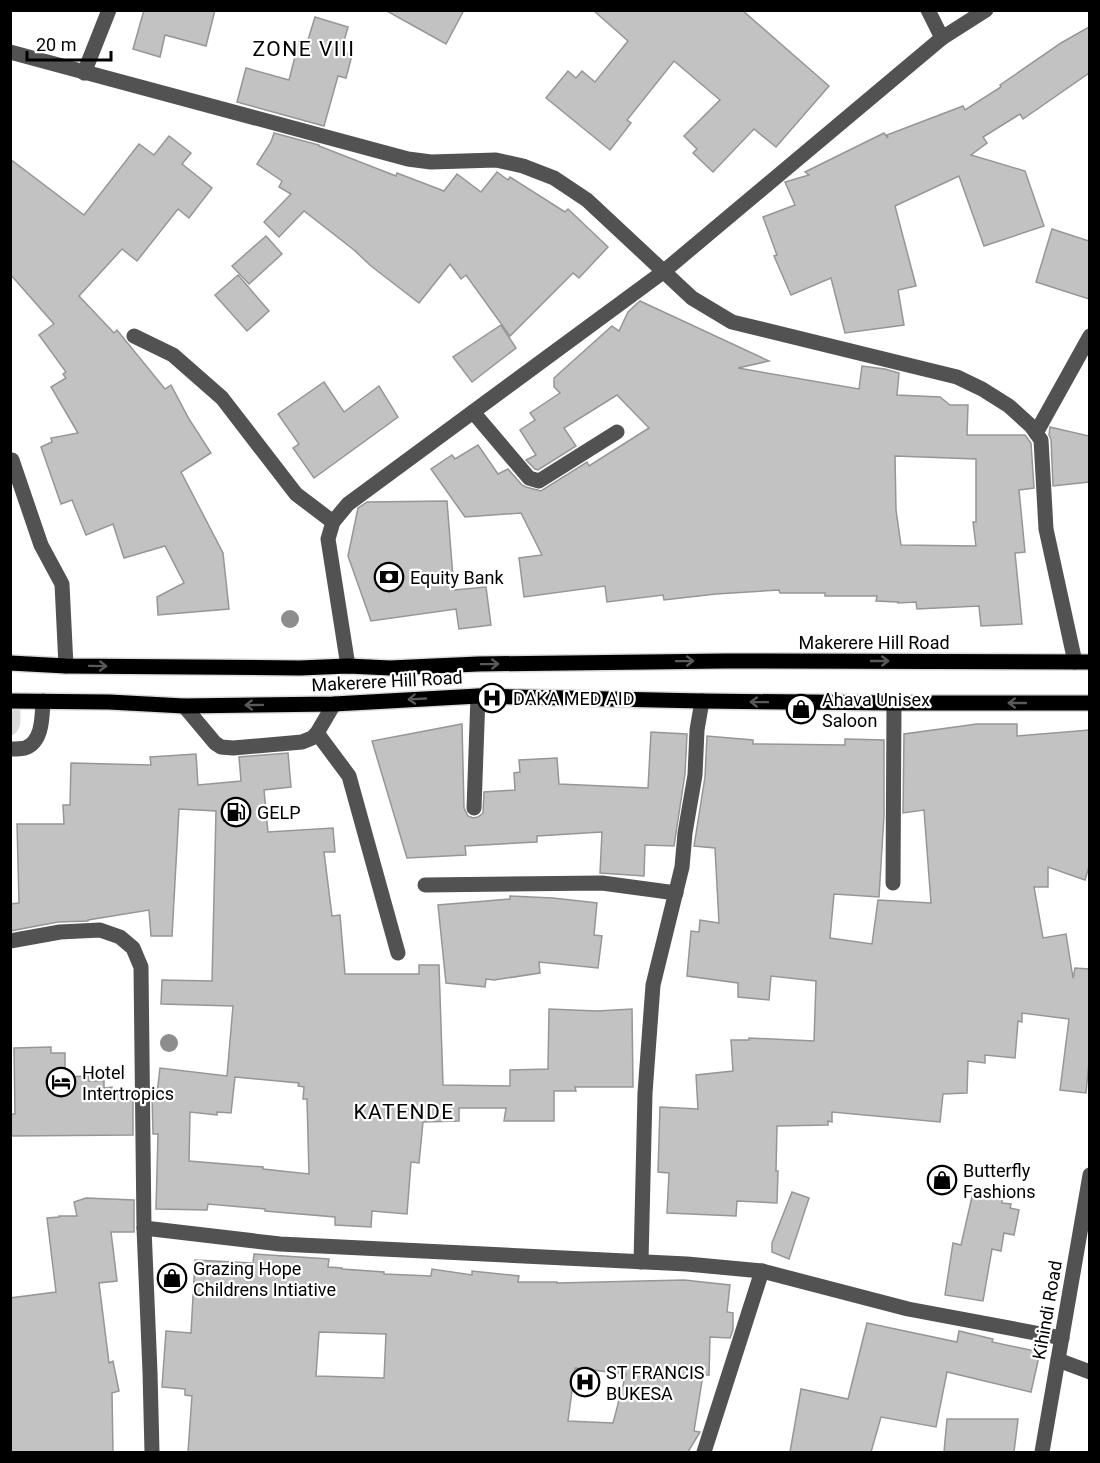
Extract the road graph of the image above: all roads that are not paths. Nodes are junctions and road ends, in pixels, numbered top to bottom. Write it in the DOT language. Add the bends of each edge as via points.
graph roads {
  1 [pos="109,10"];
  2 [pos="928,10"];
  3 [pos="986,10"];
  4 [pos="942,38"];
  5 [pos="10,52"];
  6 [pos="84,73"];
  7 [pos="663,272"];
  8 [pos="135,336"];
  9 [pos="1089,336"];
  10 [pos="473,412"];
  11 [pos="617,432"];
  12 [pos="1036,433"];
  13 [pos="12,460"];
  14 [pos="333,522"];
  15 [pos="1082,662"];
  16 [pos="10,663"];
  17 [pos="66,666"];
  18 [pos="348,666"];
  19 [pos="478,696"];
  20 [pos="10,701"];
  21 [pos="43,701"];
  22 [pos="702,701"];
  23 [pos="894,703"];
  24 [pos="1089,703"];
  25 [pos="334,704"];
  26 [pos="183,706"];
  27 [pos="317,733"];
  28 [pos="10,749"];
  29 [pos="474,808"];
  30 [pos="893,883"];
  31 [pos="425,885"];
  32 [pos="676,893"];
  33 [pos="10,940"];
  34 [pos="398,953"];
  35 [pos="1089,1175"];
  36 [pos="144,1228"];
  37 [pos="642,1262"];
  38 [pos="762,1271"];
  39 [pos="1062,1338"];
  40 [pos="1058,1360"];
  41 [pos="1089,1372"];
  42 [pos="152,1452"];
  43 [pos="704,1452"];
  44 [pos="1042,1452"];
  1 -- 6 [label="street"];
  2 -- 4 [label="street"];
  3 -- 4 [label="street"];
  4 -- 7 [label="street"];
  5 -- 6 [label="street"];
  6 -- 7 [label="street" via="408,159 496,160 523,166 554,178 587,200"];
  7 -- 10 [label="street"];
  7 -- 12 [label="street" via="692,298 732,322 957,377 1009,406"];
  8 -- 14 [label="street" via="173,355 222,398 296,494"];
  9 -- 12 [label="street"];
  10 -- 11 [label="street" via="529,478 539,481"];
  10 -- 14 [label="street" via="348,504"];
  12 -- 15 [label="street" via="1041,440 1046,529"];
  13 -- 17 [label="street" via="41,545 62,584"];
  14 -- 18 [label="street" via="327,539"];
  18 -- 15 [label="main road, Makerere Hill Road, one-way"];
  16 -- 17 [label="main road, Makerere Hill Road"];
  17 -- 18 [label="main road, Makerere Hill Road, one-way"];
  19 -- 22 [label="main road, Makerere Hill Road"];
  19 -- 25 [label="main road, Makerere Hill Road, one-way"];
  19 -- 29 [label="street"];
  20 -- 21 [label="main road, Makerere Hill Road"];
  21 -- 26 [label="main road, Makerere Hill Road"];
  21 -- 28 [label="street" via="37,739 26,748"];
  23 -- 22 [label="main road, Makerere Hill Road, one-way"];
  22 -- 32 [label="street"];
  24 -- 23 [label="main road, Makerere Hill Road, one-way"];
  23 -- 30 [label="street"];
  25 -- 26 [label="main road, Makerere Hill Road, one-way"];
  25 -- 27 [label="street"];
  26 -- 27 [label="street" via="221,747 302,742"];
  27 -- 34 [label="street" via="349,776"];
  31 -- 32 [label="street" via="602,883"];
  32 -- 37 [label="street" via="653,985 645,1093"];
  33 -- 36 [label="street" via="100,930 120,937 133,948 141,967"];
  35 -- 39 [label="street, Kihindi Road"];
  36 -- 37 [label="street" via="280,1244"];
  36 -- 42 [label="street"];
  37 -- 38 [label="street"];
  38 -- 39 [label="street" via="908,1309"];
  38 -- 43 [label="street"];
  39 -- 40 [label="street, Kihindi Road"];
  40 -- 41 [label="street"];
  40 -- 44 [label="street, Kihindi Road"];
}
